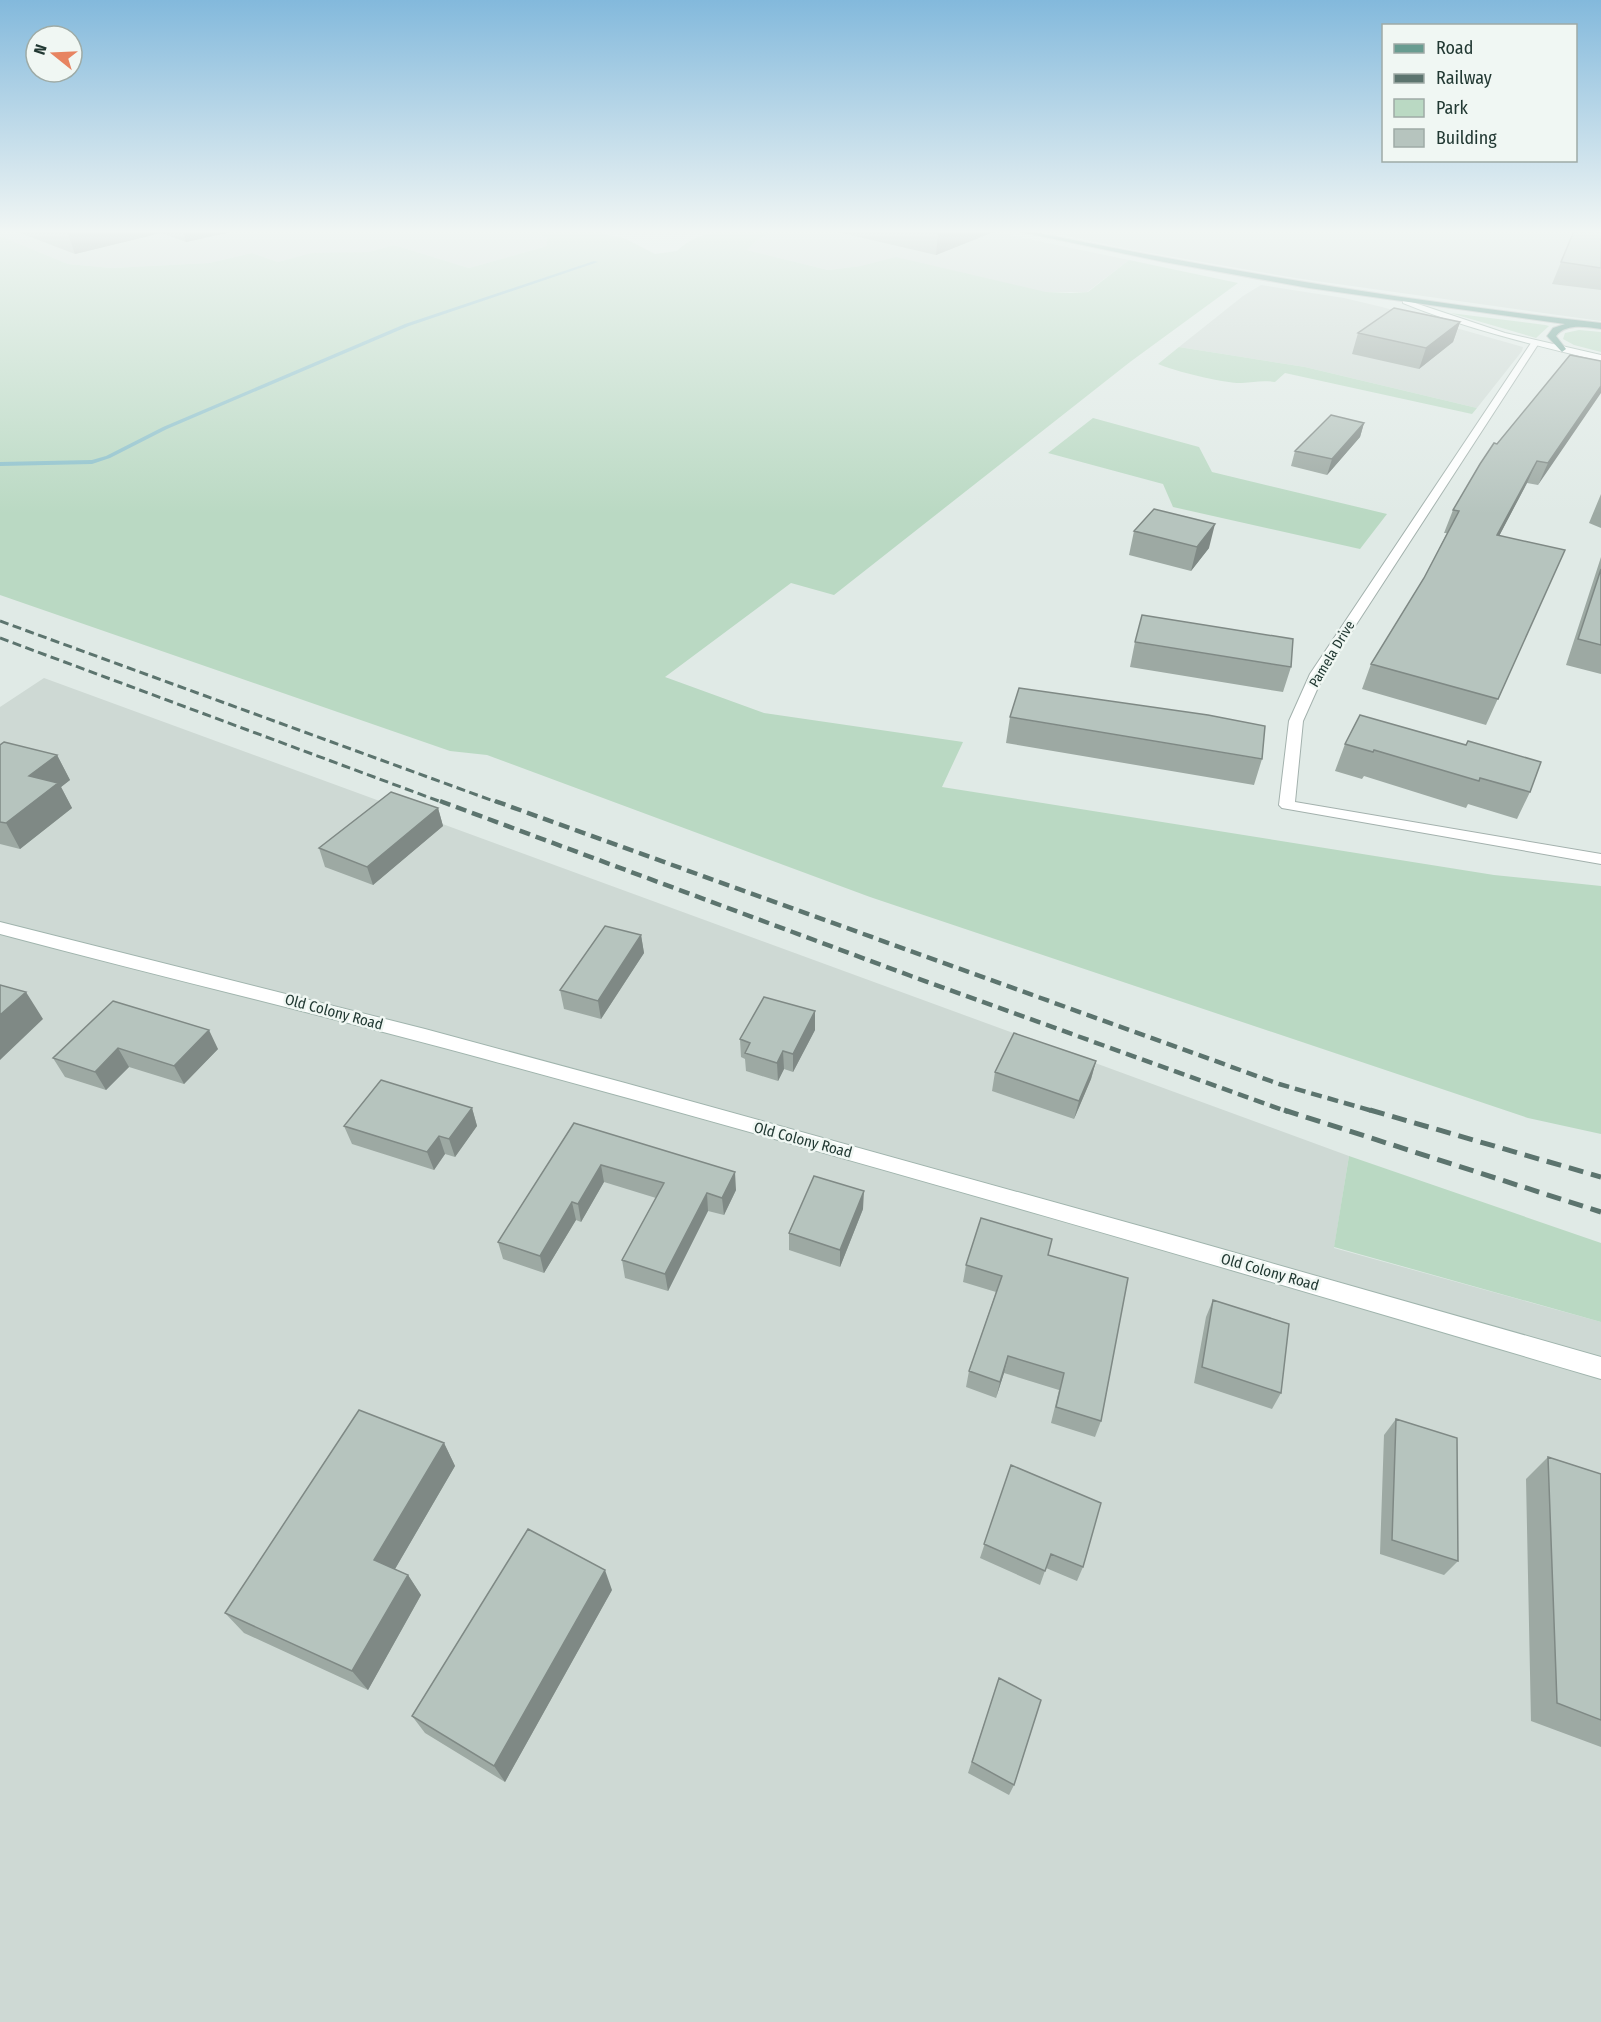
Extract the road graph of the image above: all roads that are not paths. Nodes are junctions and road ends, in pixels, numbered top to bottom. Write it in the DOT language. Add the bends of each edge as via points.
graph roads {
  1 [pos="1469,325"];
  2 [pos="1569,325"];
  3 [pos="1535,344"];
  4 [pos="1562,349"];
  5 [pos="1601,358"];
  6 [pos="1601,859"];
  7 [pos="0,928"];
  8 [pos="1601,1368"];
  1 -- 3 [label="street"];
  2 -- 4 [label="main road" via="1551,336"];
  3 -- 4 [label="street"];
  3 -- 6 [label="street, Pamela Drive" via="1317,674 1296,721 1287,805"];
  4 -- 5 [label="street"];
  7 -- 8 [label="street, Old Colony Road" via="486,1053"];
}
